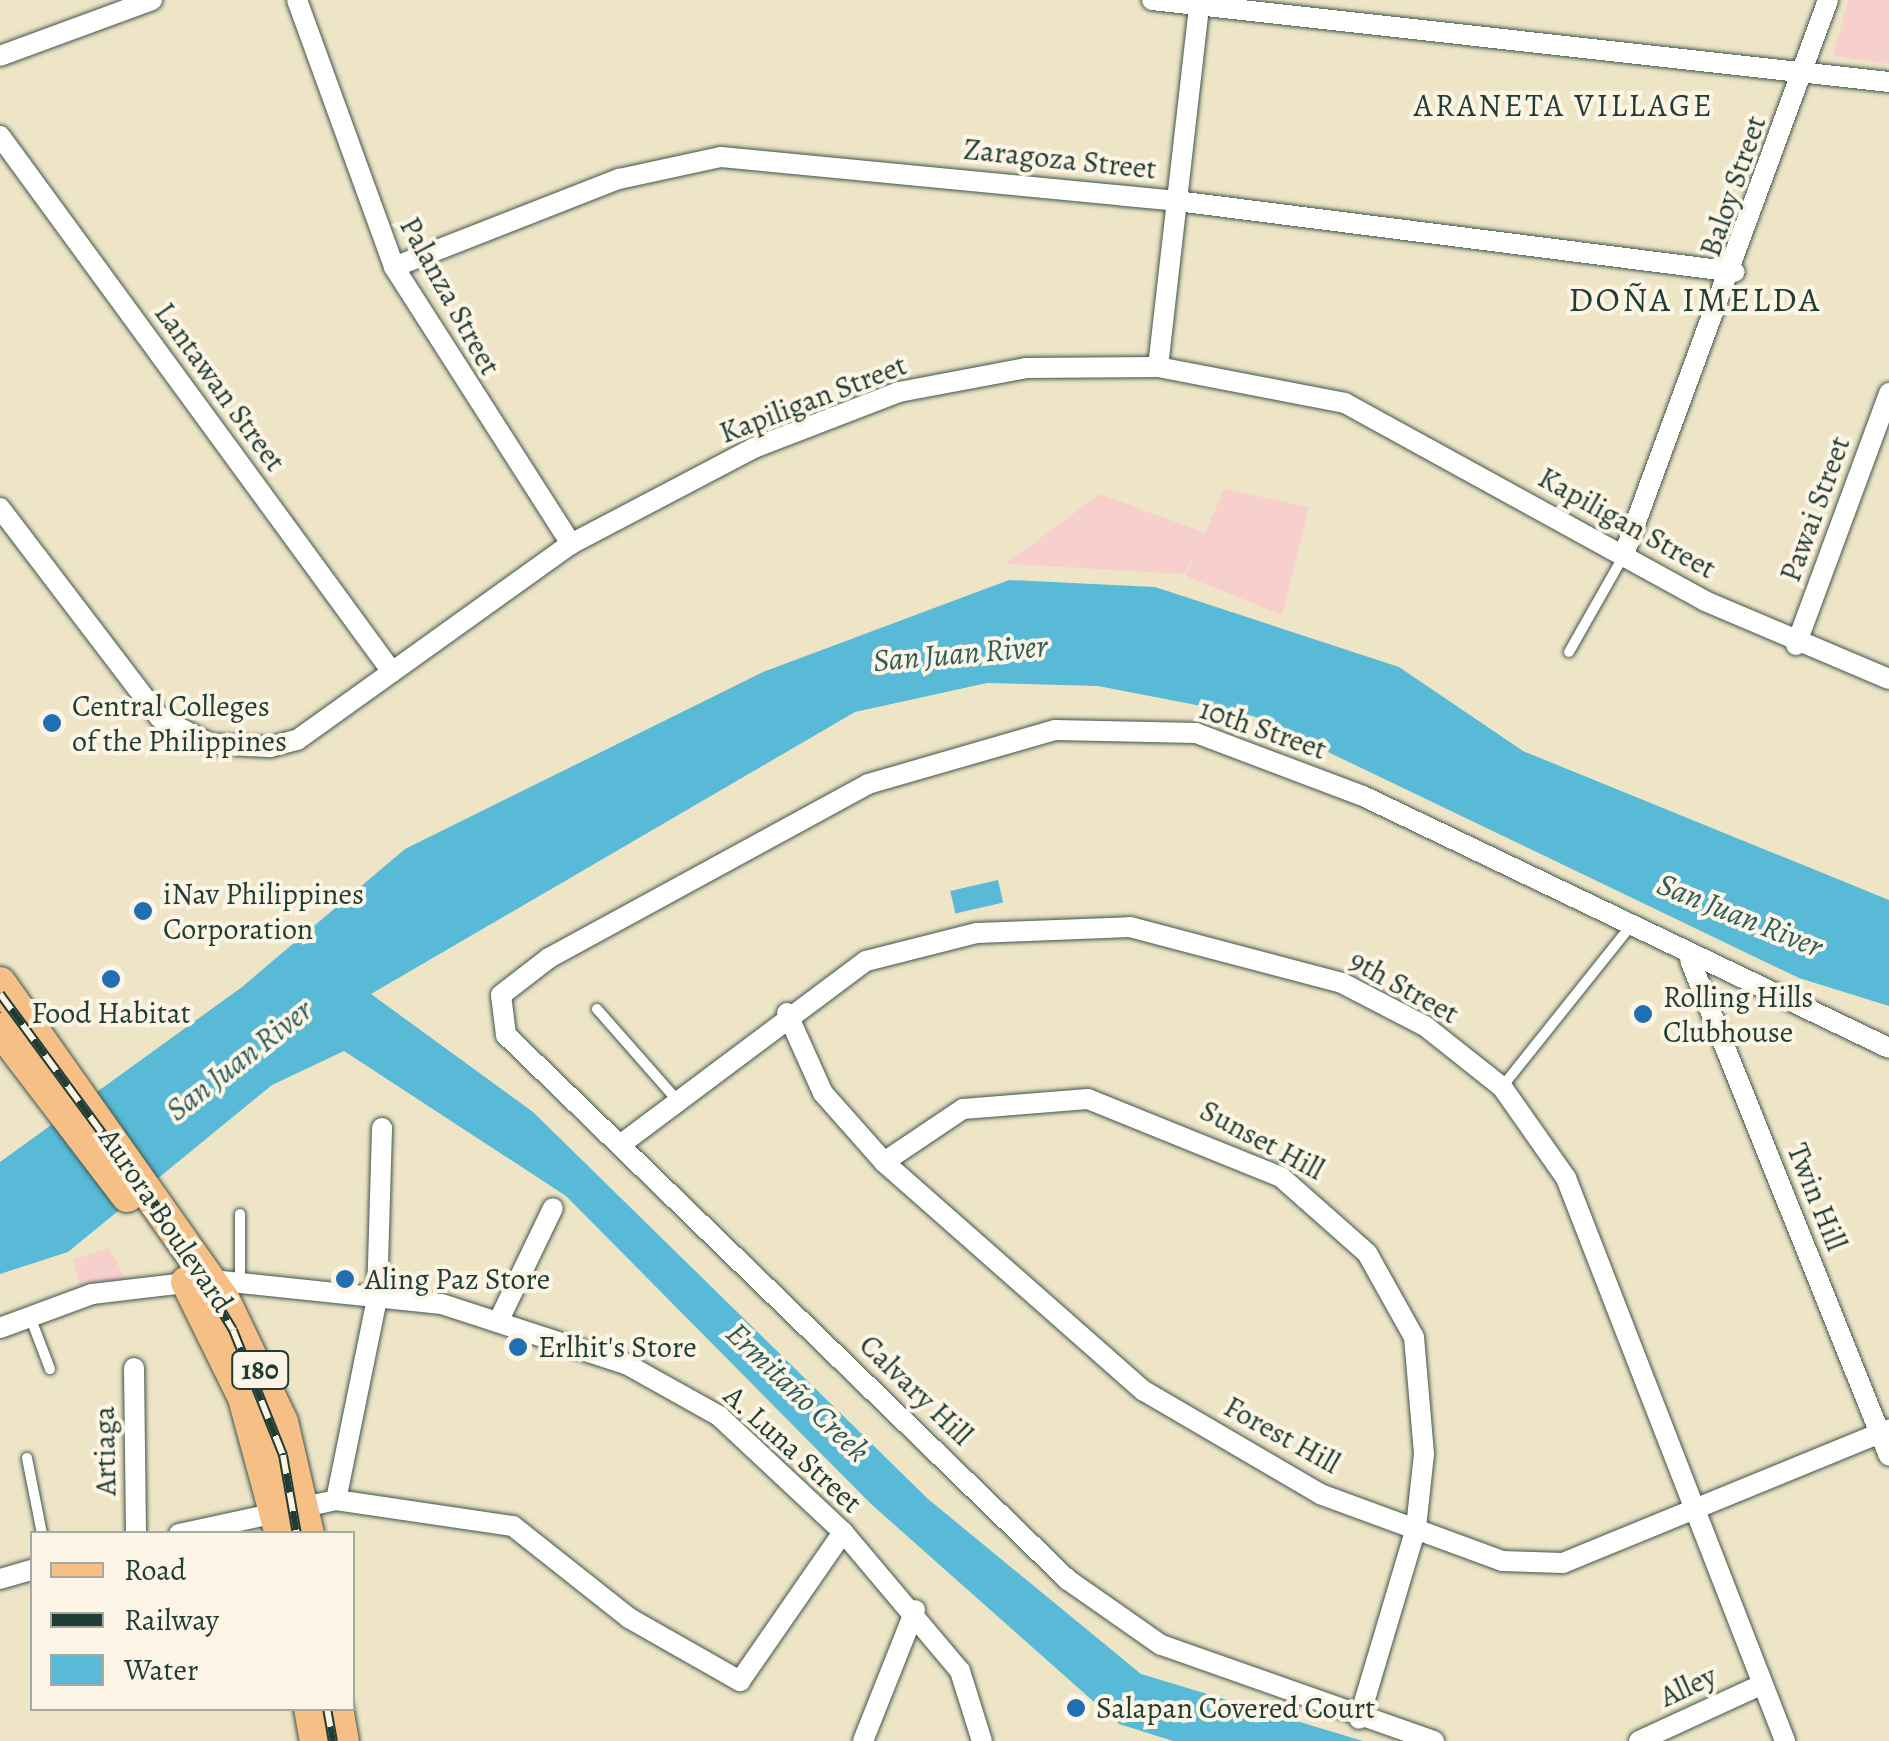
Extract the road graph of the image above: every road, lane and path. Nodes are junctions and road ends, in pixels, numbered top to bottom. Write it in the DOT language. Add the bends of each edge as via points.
graph roads {
  1 [pos="152,0"];
  2 [pos="297,0"];
  3 [pos="1152,0"];
  4 [pos="1828,0"];
  5 [pos="1200,3"];
  6 [pos="0,56"];
  7 [pos="1806,72"];
  8 [pos="1889,82"];
  9 [pos="0,136"];
  10 [pos="1177,201"];
  11 [pos="394,267"];
  12 [pos="1735,272"];
  13 [pos="1158,366"];
  14 [pos="1889,392"];
  15 [pos="0,508"];
  16 [pos="571,544"];
  17 [pos="1622,557"];
  18 [pos="1796,645"];
  19 [pos="1569,652"];
  20 [pos="392,672"];
  21 [pos="1889,679"];
  22 [pos="1632,923"];
  23 [pos="548,958"];
  24 [pos="1690,960"];
  25 [pos="0,983"];
  26 [pos="597,1008"];
  27 [pos="787,1013"];
  28 [pos="0,1030"];
  29 [pos="1889,1048"];
  30 [pos="47,1072"];
  31 [pos="1502,1087"];
  32 [pos="676,1099"];
  33 [pos="382,1128"];
  34 [pos="620,1144"];
  35 [pos="884,1162"];
  36 [pos="553,1208"];
  37 [pos="240,1214"];
  38 [pos="212,1281"];
  39 [pos="377,1298"];
  40 [pos="28,1314"];
  41 [pos="500,1320"];
  42 [pos="0,1328"];
  43 [pos="134,1368"];
  44 [pos="50,1369"];
  45 [pos="1884,1431"];
  46 [pos="1889,1456"];
  47 [pos="26,1458"];
  48 [pos="336,1500"];
  49 [pos="1692,1507"];
  50 [pos="292,1521"];
  51 [pos="1416,1528"];
  52 [pos="41,1531"];
  53 [pos="136,1531"];
  54 [pos="205,1531"];
  55 [pos="843,1532"];
  56 [pos="30,1571"];
  57 [pos="0,1579"];
  58 [pos="915,1610"];
  59 [pos="1762,1685"];
  60 [pos="311,1711"];
  61 [pos="338,1711"];
  62 [pos="1359,1719"];
  63 [pos="316,1741"];
  64 [pos="343,1741"];
  65 [pos="864,1741"];
  66 [pos="982,1741"];
  67 [pos="1434,1741"];
  68 [pos="1639,1741"];
  69 [pos="1784,1741"];
  1 -- 6 [label="street"];
  2 -- 11 [label="street, Palanza Street"];
  3 -- 5 [label="street"];
  4 -- 7 [label="street, Baloy Street"];
  5 -- 7 [label="street"];
  5 -- 10 [label="street"];
  7 -- 8 [label="street"];
  7 -- 12 [label="street, Baloy Street"];
  9 -- 20 [label="street, Lantawan Street"];
  10 -- 11 [label="street, Zaragoza Street" via="834,164 686,160"];
  10 -- 12 [label="street, Zaragoza Street"];
  10 -- 13 [label="street"];
  11 -- 16 [label="street, Palanza Street"];
  12 -- 17 [label="street, Baloy Street"];
  13 -- 16 [label="street, Kapiligan Street" via="1026,368 899,392 754,448"];
  13 -- 17 [label="street, Kapiligan Street" via="1345,403"];
  14 -- 18 [label="street, Pawai Street"];
  15 -- 20 [label="street, Kapiligan Street" via="176,731 231,748 285,744"];
  16 -- 20 [label="street, Kapiligan Street"];
  17 -- 18 [label="street, Kapiligan Street"];
  17 -- 19 [label="lane"];
  18 -- 21 [label="street, Kapiligan Street"];
  22 -- 23 [label="street, 10th Street" via="1363,796 1196,732 1055,730 868,784"];
  22 -- 24 [label="street, 10th Street"];
  22 -- 31 [label="lane"];
  23 -- 34 [label="street, Calvary Hill" via="501,995 502,1029"];
  24 -- 29 [label="street, 10th Street"];
  24 -- 45 [label="street, Twin Hill"];
  25 -- 30 [label="main road, Aurora Boulevard / 180"];
  26 -- 32 [label="lane"];
  27 -- 31 [label="street, 9th Street" via="866,960 977,933 1130,927 1342,982 1426,1026"];
  27 -- 32 [label="street, 9th Street"];
  27 -- 35 [label="street, Forest Hill" via="823,1093"];
  28 -- 30 [label="main road, Aurora Boulevard / 180"];
  30 -- 38 [label="main road, Aurora Boulevard / 180"];
  31 -- 49 [label="street, 9th Street" via="1566,1178"];
  32 -- 34 [label="street, 9th Street"];
  33 -- 39 [label="street"];
  34 -- 62 [label="street, Calvary Hill" via="1068,1580 1162,1645"];
  35 -- 51 [label="street, Forest Hill" via="1144,1391 1320,1494"];
  35 -- 51 [label="street, Sunset Hill" via="963,1109 1088,1099 1246,1158 1317,1200 1389,1283 1414,1337 1424,1454"];
  36 -- 41 [label="street"];
  37 -- 38 [label="lane"];
  38 -- 39 [label="street, A. Luna Street"];
  38 -- 40 [label="street, A. Luna Street"];
  38 -- 50 [label="main road, Aurora Boulevard / 180" via="268,1387"];
  39 -- 41 [label="street, A. Luna Street"];
  39 -- 48 [label="street"];
  40 -- 42 [label="street, A. Luna Street"];
  40 -- 44 [label="lane"];
  41 -- 55 [label="street, A. Luna Street" via="626,1364 719,1416"];
  43 -- 53 [label="street, Artiaga"];
  45 -- 46 [label="street, Twin Hill"];
  45 -- 49 [label="street, Forest Hill"];
  47 -- 52 [label="lane"];
  48 -- 50 [label="street"];
  48 -- 55 [label="street" via="514,1526 629,1618 740,1680"];
  49 -- 51 [label="street, Forest Hill" via="1562,1563 1531,1566"];
  49 -- 59 [label="street, 9th Street"];
  50 -- 54 [label="street"];
  51 -- 62 [label="street, Sunset Hill"];
  55 -- 58 [label="street, A. Luna Street"];
  56 -- 57 [label="street"];
  58 -- 65 [label="street"];
  58 -- 66 [label="street, A. Luna Street" via="960,1671"];
  59 -- 68 [label="street, Alley"];
  59 -- 69 [label="street, 9th Street"];
  60 -- 63 [label="main road"];
  61 -- 64 [label="main road"];
  62 -- 67 [label="street, Calvary Hill"];
}
